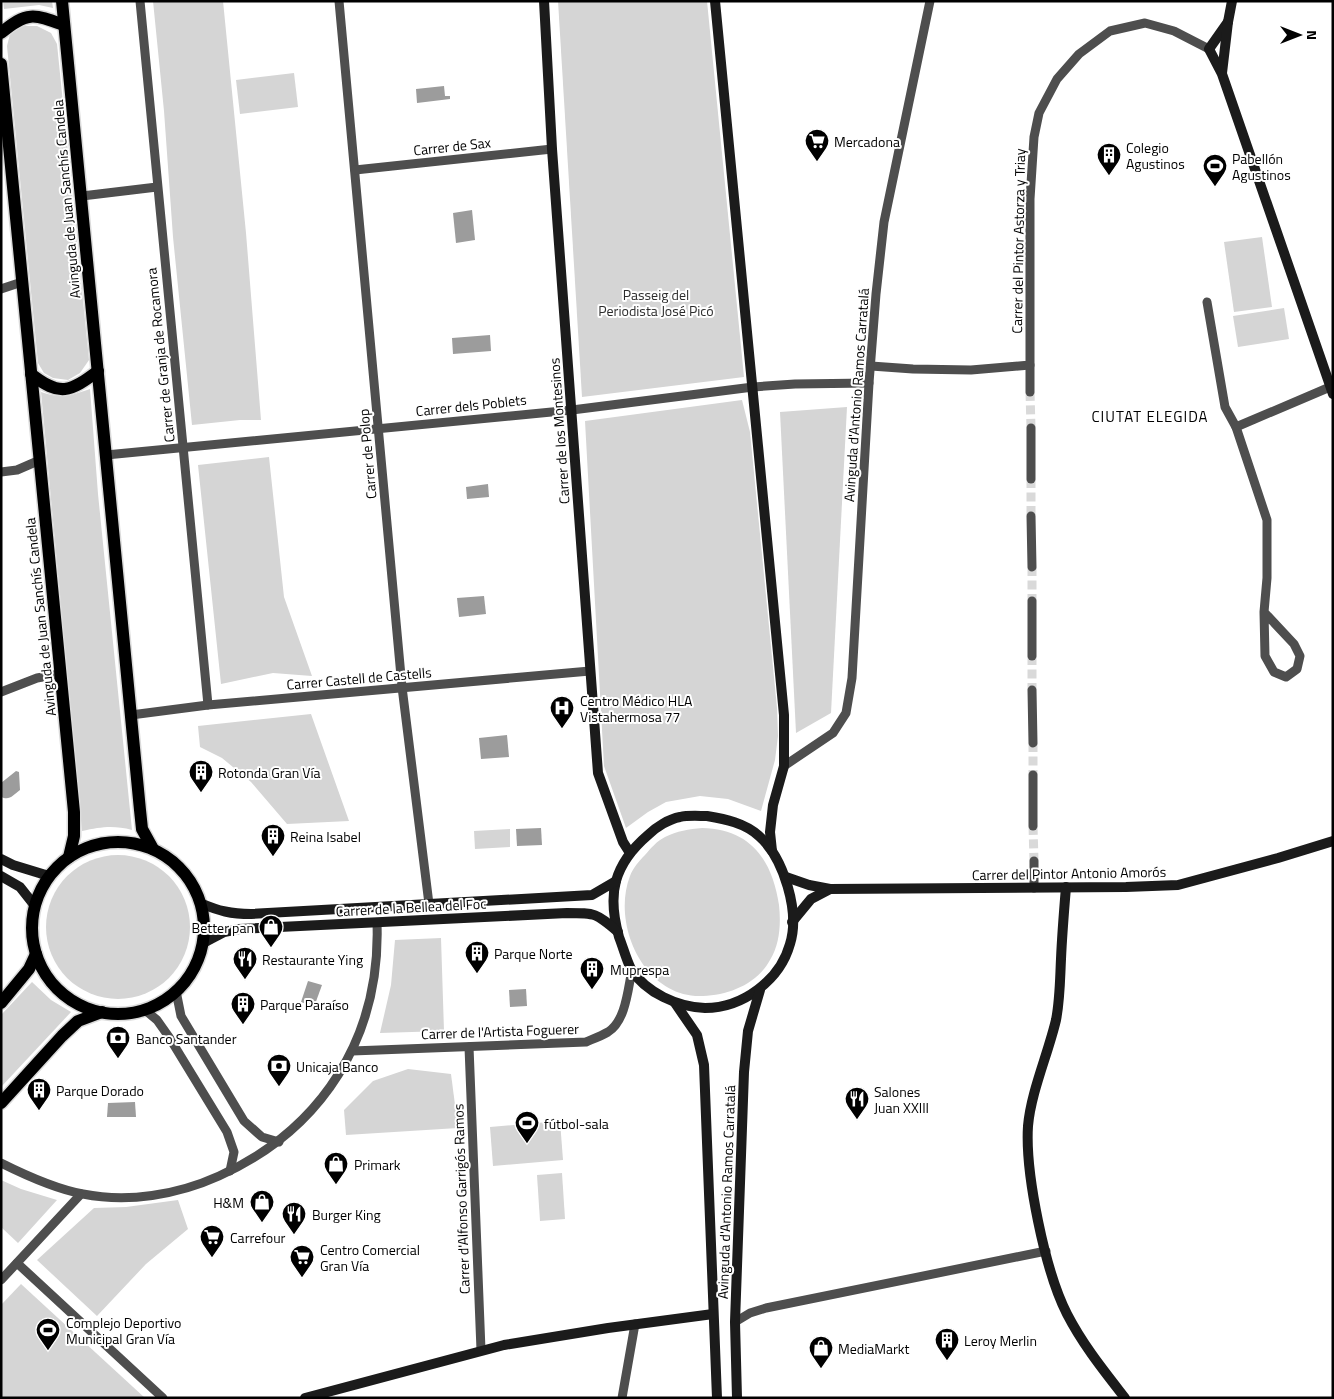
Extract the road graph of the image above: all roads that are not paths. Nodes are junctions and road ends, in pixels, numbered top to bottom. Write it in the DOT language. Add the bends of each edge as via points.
graph roads {
  1 [pos="62,1"];
  2 [pos="140,1"];
  3 [pos="339,1"];
  4 [pos="544,1"];
  5 [pos="715,1"];
  6 [pos="930,1"];
  7 [pos="1232,1"];
  8 [pos="1228,22"];
  9 [pos="64,25"];
  10 [pos="1,33"];
  11 [pos="1209,50"];
  12 [pos="1,64"];
  13 [pos="1222,74"];
  14 [pos="5,135"];
  15 [pos="552,149"];
  16 [pos="355,170"];
  17 [pos="158,187"];
  18 [pos="82,196"];
  19 [pos="22,282"];
  20 [pos="1,289"];
  21 [pos="1207,302"];
  22 [pos="1030,365"];
  23 [pos="871,366"];
  24 [pos="98,371"];
  25 [pos="31,374"];
  26 [pos="869,384"];
  27 [pos="753,386"];
  28 [pos="1332,391"];
  29 [pos="1030,392"];
  30 [pos="572,410"];
  31 [pos="1236,427"];
  32 [pos="379,428"];
  33 [pos="1030,428"];
  34 [pos="183,447"];
  35 [pos="106,455"];
  36 [pos="40,460"];
  37 [pos="1,472"];
  38 [pos="1031,479"];
  39 [pos="1031,516"];
  40 [pos="1032,567"];
  41 [pos="1032,601"];
  42 [pos="1264,612"];
  43 [pos="1032,656"];
  44 [pos="590,671"];
  45 [pos="60,674"];
  46 [pos="402,688"];
  47 [pos="1032,690"];
  48 [pos="1,692"];
  49 [pos="208,705"];
  50 [pos="131,714"];
  51 [pos="1033,743"];
  52 [pos="784,766"];
  53 [pos="1033,775"];
  54 [pos="1034,826"];
  55 [pos="1333,840"];
  56 [pos="153,849"];
  57 [pos="772,851"];
  58 [pos="630,854"];
  59 [pos="69,857"];
  60 [pos="1,859"];
  61 [pos="1034,861"];
  62 [pos="1,876"];
  63 [pos="49,876"];
  64 [pos="786,877"];
  65 [pos="616,881"];
  66 [pos="1066,887"];
  67 [pos="1034,888"];
  68 [pos="830,889"];
  69 [pos="200,903"];
  70 [pos="429,904"];
  71 [pos="35,906"];
  72 [pos="792,922"];
  73 [pos="377,923"];
  74 [pos="618,932"];
  75 [pos="202,943"];
  76 [pos="36,954"];
  77 [pos="632,970"];
  78 [pos="760,990"];
  79 [pos="176,991"];
  80 [pos="1,1003"];
  81 [pos="675,1003"];
  82 [pos="145,1010"];
  83 [pos="102,1012"];
  84 [pos="469,1047"];
  85 [pos="352,1051"];
  86 [pos="1,1103"];
  87 [pos="279,1142"];
  88 [pos="1,1163"];
  89 [pos="230,1171"];
  90 [pos="81,1194"];
  91 [pos="1046,1251"];
  92 [pos="17,1263"];
  93 [pos="1,1280"];
  94 [pos="713,1314"];
  95 [pos="735,1322"];
  96 [pos="635,1324"];
  97 [pos="481,1350"];
  98 [pos="163,1398"];
  99 [pos="305,1398"];
  100 [pos="622,1398"];
  101 [pos="716,1398"];
  102 [pos="737,1398"];
  103 [pos="1125,1398"];
  1 -- 9 [label="main road, Avinguda de Juan Sanchís Candela"];
  2 -- 17 [label="street, Carrer de Granja de Rocamora"];
  3 -- 16 [label="street, Carrer de Polop"];
  4 -- 15 [label="main road, Carrer de los Montesinos"];
  5 -- 27 [label="main road"];
  6 -- 23 [label="street, Avinguda d'Antonio Ramos Carratalá" via="884,222"];
  7 -- 8 [label="main road"];
  8 -- 11 [label="main road"];
  8 -- 13 [label="main road"];
  9 -- 10 [label="main road" via="31,16 16,20"];
  9 -- 18 [label="main road, Avinguda de Juan Sanchís Candela"];
  11 -- 13 [label="main road"];
  11 -- 22 [label="street, Carrer del Pintor Astorza y Triay" via="1174,31 1144,23 1110,31 1078,54 1057,79 1039,113 1034,137 1030,199"];
  12 -- 14 [label="main road, Avinguda de Juan Sanchís Candela"];
  13 -- 28 [label="main road"];
  14 -- 19 [label="main road, Avinguda de Juan Sanchís Candela"];
  15 -- 16 [label="street, Carrer de Sax"];
  15 -- 30 [label="main road, Carrer de los Montesinos"];
  16 -- 32 [label="street, Carrer de Polop"];
  17 -- 18 [label="street"];
  17 -- 34 [label="street, Carrer de Granja de Rocamora"];
  18 -- 24 [label="main road, Avinguda de Juan Sanchís Candela"];
  19 -- 20 [label="street"];
  19 -- 25 [label="main road, Avinguda de Juan Sanchís Candela"];
  21 -- 31 [label="street" via="1225,407"];
  22 -- 23 [label="street" via="971,370"];
  22 -- 29 [label="street, Carrer del Pintor Astorza y Triay"];
  23 -- 26 [label="street, Avinguda d'Antonio Ramos Carratalá"];
  24 -- 25 [label="main road" via="80,384 59,389 44,384"];
  24 -- 35 [label="main road, Avinguda de Juan Sanchís Candela"];
  25 -- 36 [label="main road, Avinguda de Juan Sanchís Candela"];
  26 -- 27 [label="street, Carrer dels Poblets"];
  26 -- 52 [label="street, Avinguda d'Antonio Ramos Carratalá" via="852,678 846,713 833,732"];
  27 -- 30 [label="street, Carrer dels Poblets"];
  27 -- 52 [label="main road" via="784,715"];
  28 -- 31 [label="street"];
  30 -- 32 [label="street, Carrer dels Poblets"];
  30 -- 44 [label="main road, Carrer de los Montesinos"];
  31 -- 42 [label="street" via="1267,520"];
  32 -- 34 [label="street, Carrer dels Poblets"];
  32 -- 46 [label="street, Carrer de Polop"];
  33 -- 38 [label="street"];
  34 -- 35 [label="street, Carrer dels Poblets"];
  34 -- 49 [label="street, Carrer de Granja de Rocamora"];
  35 -- 50 [label="main road, Avinguda de Juan Sanchís Candela"];
  36 -- 37 [label="street" via="17,470"];
  36 -- 45 [label="main road, Avinguda de Juan Sanchís Candela"];
  39 -- 40 [label="street"];
  41 -- 43 [label="street"];
  42 -- 42 [label="street" via="1265,656 1274,672 1286,677 1297,669 1300,656 1294,644"];
  44 -- 46 [label="street, Carrer Castell de Castells"];
  44 -- 58 [label="main road, Carrer de los Montesinos" via="598,773"];
  45 -- 48 [label="street" via="37,678"];
  45 -- 59 [label="main road, Avinguda de Juan Sanchís Candela" via="74,812 74,836"];
  46 -- 49 [label="street, Carrer Castell de Castells"];
  46 -- 70 [label="street, Carrer de Polop"];
  47 -- 51 [label="street"];
  49 -- 50 [label="street, Carrer Castell de Castells"];
  50 -- 56 [label="main road, Avinguda de Juan Sanchís Candela" via="142,829"];
  52 -- 57 [label="main road" via="773,805"];
  53 -- 54 [label="street"];
  55 -- 66 [label="main road, Carrer del Pintor Antonio Amorós" via="1178,884 1126,888"];
  56 -- 59 [label="main road" via="130,842 105,842"];
  56 -- 69 [label="main road" via="178,866"];
  57 -- 58 [label="main road" via="758,835 732,821 707,816 680,817 656,828"];
  57 -- 64 [label="main road"];
  58 -- 65 [label="main road"];
  59 -- 63 [label="main road"];
  60 -- 63 [label="main road" via="13,866"];
  61 -- 67 [label="street"];
  62 -- 71 [label="main road" via="20,888"];
  63 -- 71 [label="main road"];
  64 -- 68 [label="main road, Carrer del Pintor Antonio Amorós"];
  64 -- 72 [label="main road"];
  65 -- 70 [label="main road, Carrer de la Bellea del Foc" via="592,895"];
  65 -- 74 [label="main road" via="614,915"];
  66 -- 67 [label="main road, Carrer del Pintor Antonio Amorós"];
  66 -- 91 [label="main road" via="1056,1017 1028,1125 1032,1184"];
  67 -- 68 [label="main road, Carrer del Pintor Antonio Amorós"];
  68 -- 72 [label="main road" via="811,900"];
  69 -- 70 [label="main road, Carrer de la Bellea del Foc" via="231,914"];
  69 -- 75 [label="main road" via="204,923"];
  71 -- 76 [label="main road" via="32,930"];
  72 -- 78 [label="main road" via="790,944 784,957"];
  73 -- 74 [label="main road, Carrer de la Bellea del Foc" via="593,913"];
  73 -- 75 [label="main road, Carrer de la Bellea del Foc" via="240,929 224,932"];
  73 -- 85 [label="street" via="373,986"];
  74 -- 77 [label="main road"];
  75 -- 79 [label="main road" via="193,969"];
  76 -- 80 [label="main road" via="29,969"];
  76 -- 83 [label="main road" via="41,966 67,997"];
  77 -- 81 [label="main road" via="650,989"];
  77 -- 84 [label="street, Carrer de l'Artista Foguerer" via="626,1003 616,1023 609,1031 586,1042"];
  78 -- 81 [label="main road" via="733,1003 706,1008"];
  78 -- 95 [label="main road, Avinguda d'Antonio Ramos Carratalá" via="748,1031 744,1072"];
  79 -- 82 [label="main road"];
  79 -- 87 [label="street" via="181,1016 244,1121 262,1137"];
  81 -- 94 [label="main road, Avinguda d'Antonio Ramos Carratalá" via="698,1034 704,1065"];
  82 -- 83 [label="main road" via="116,1014"];
  82 -- 89 [label="street" via="169,1037 227,1132 234,1152"];
  83 -- 86 [label="main road" via="78,1021"];
  84 -- 85 [label="street, Carrer de l'Artista Foguerer"];
  84 -- 97 [label="street, Carrer d'Alfonso Garrigós Ramos"];
  85 -- 87 [label="street" via="321,1101"];
  87 -- 89 [label="street"];
  88 -- 90 [label="street"];
  89 -- 90 [label="street" via="182,1190 156,1195 105,1197"];
  90 -- 92 [label="street"];
  91 -- 95 [label="street" via="766,1308"];
  91 -- 103 [label="main road" via="1066,1313 1089,1352"];
  92 -- 93 [label="street"];
  92 -- 98 [label="street"];
  94 -- 96 [label="main road"];
  94 -- 101 [label="main road, Avinguda d'Antonio Ramos Carratalá"];
  95 -- 102 [label="main road, Avinguda d'Antonio Ramos Carratalá"];
  96 -- 97 [label="main road"];
  96 -- 100 [label="street"];
  97 -- 99 [label="main road"];
}
